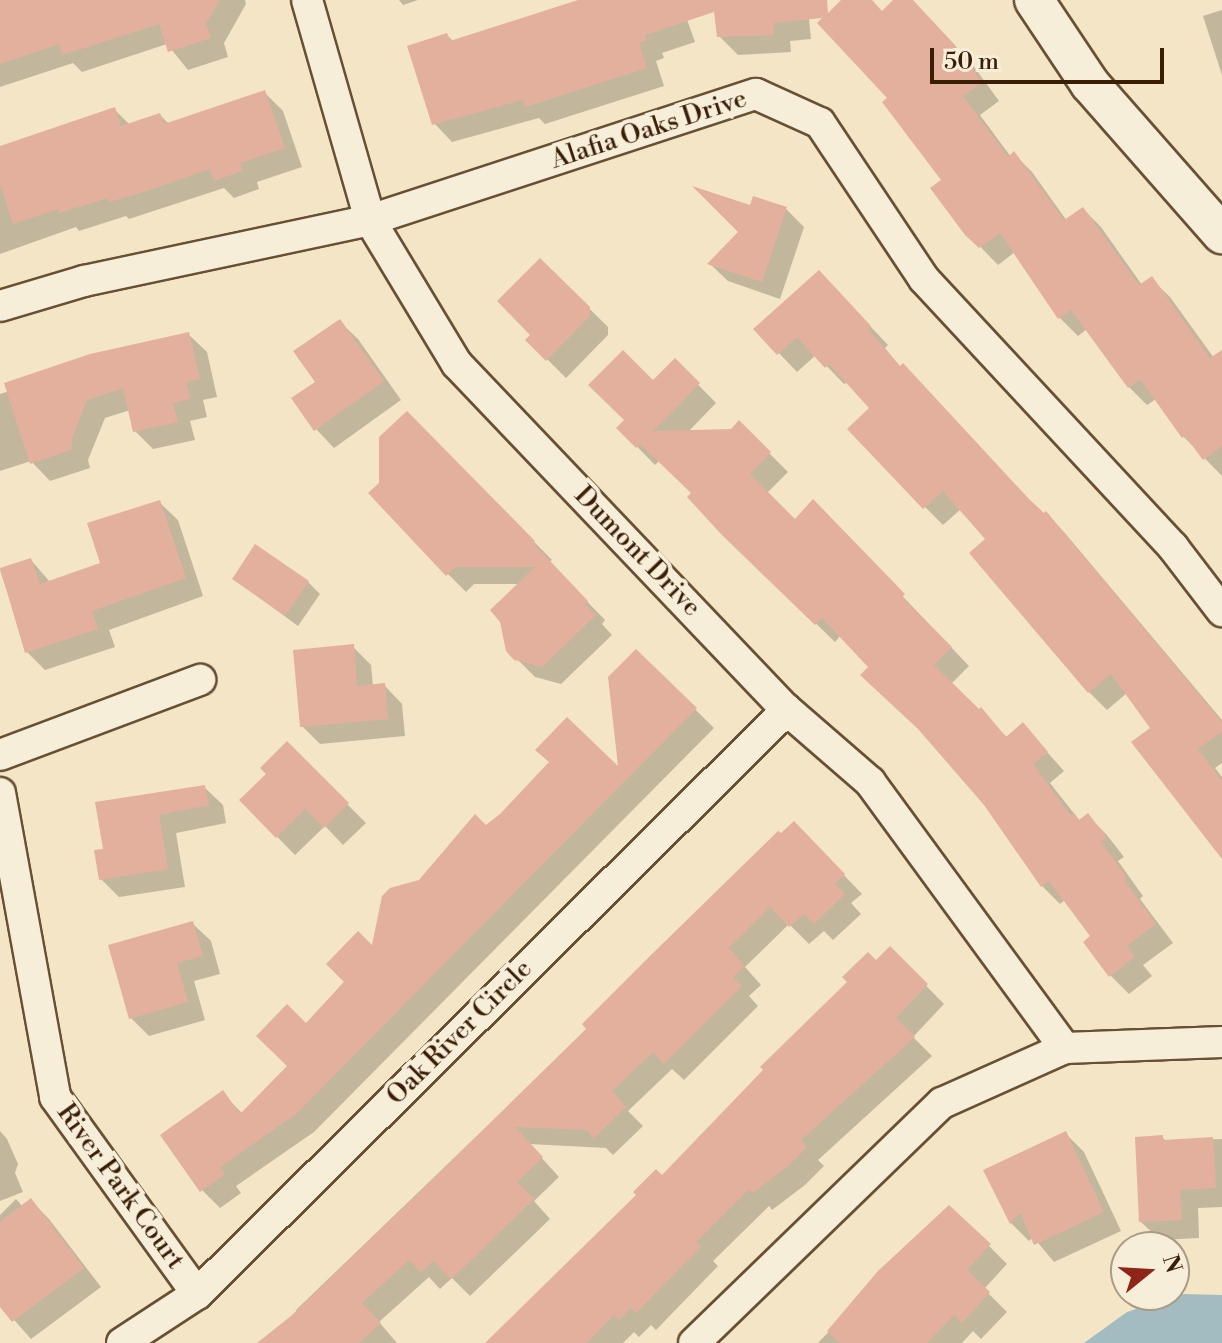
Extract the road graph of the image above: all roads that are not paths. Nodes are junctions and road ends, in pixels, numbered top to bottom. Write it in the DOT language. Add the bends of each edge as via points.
graph roads {
  1 [pos="307,0"];
  2 [pos="1034,0"];
  3 [pos="370,220"];
  4 [pos="1222,234"];
  5 [pos="0,306"];
  6 [pos="1222,611"];
  7 [pos="200,680"];
  8 [pos="787,710"];
  9 [pos="0,755"];
  10 [pos="0,793"];
  11 [pos="1222,1042"];
  12 [pos="1065,1048"];
  13 [pos="197,1294"];
  14 [pos="122,1343"];
  15 [pos="694,1343"];
  1 -- 3 [label="street, Dumont Drive"];
  2 -- 4 [label="street" via="1090,84"];
  3 -- 5 [label="street, Alafia Oaks Drive" via="84,281"];
  3 -- 6 [label="street, Alafia Oaks Drive" via="756,94 820,123 924,279 1173,547"];
  3 -- 8 [label="street, Dumont Drive" via="457,364"];
  7 -- 9 [label="street"];
  8 -- 12 [label="street, Dumont Drive" via="870,782"];
  8 -- 13 [label="street, Oak River Circle"];
  10 -- 13 [label="street, River Park Court" via="55,1097"];
  11 -- 12 [label="street"];
  12 -- 15 [label="street" via="942,1103"];
  13 -- 14 [label="street, Oak River Circle"];
}
